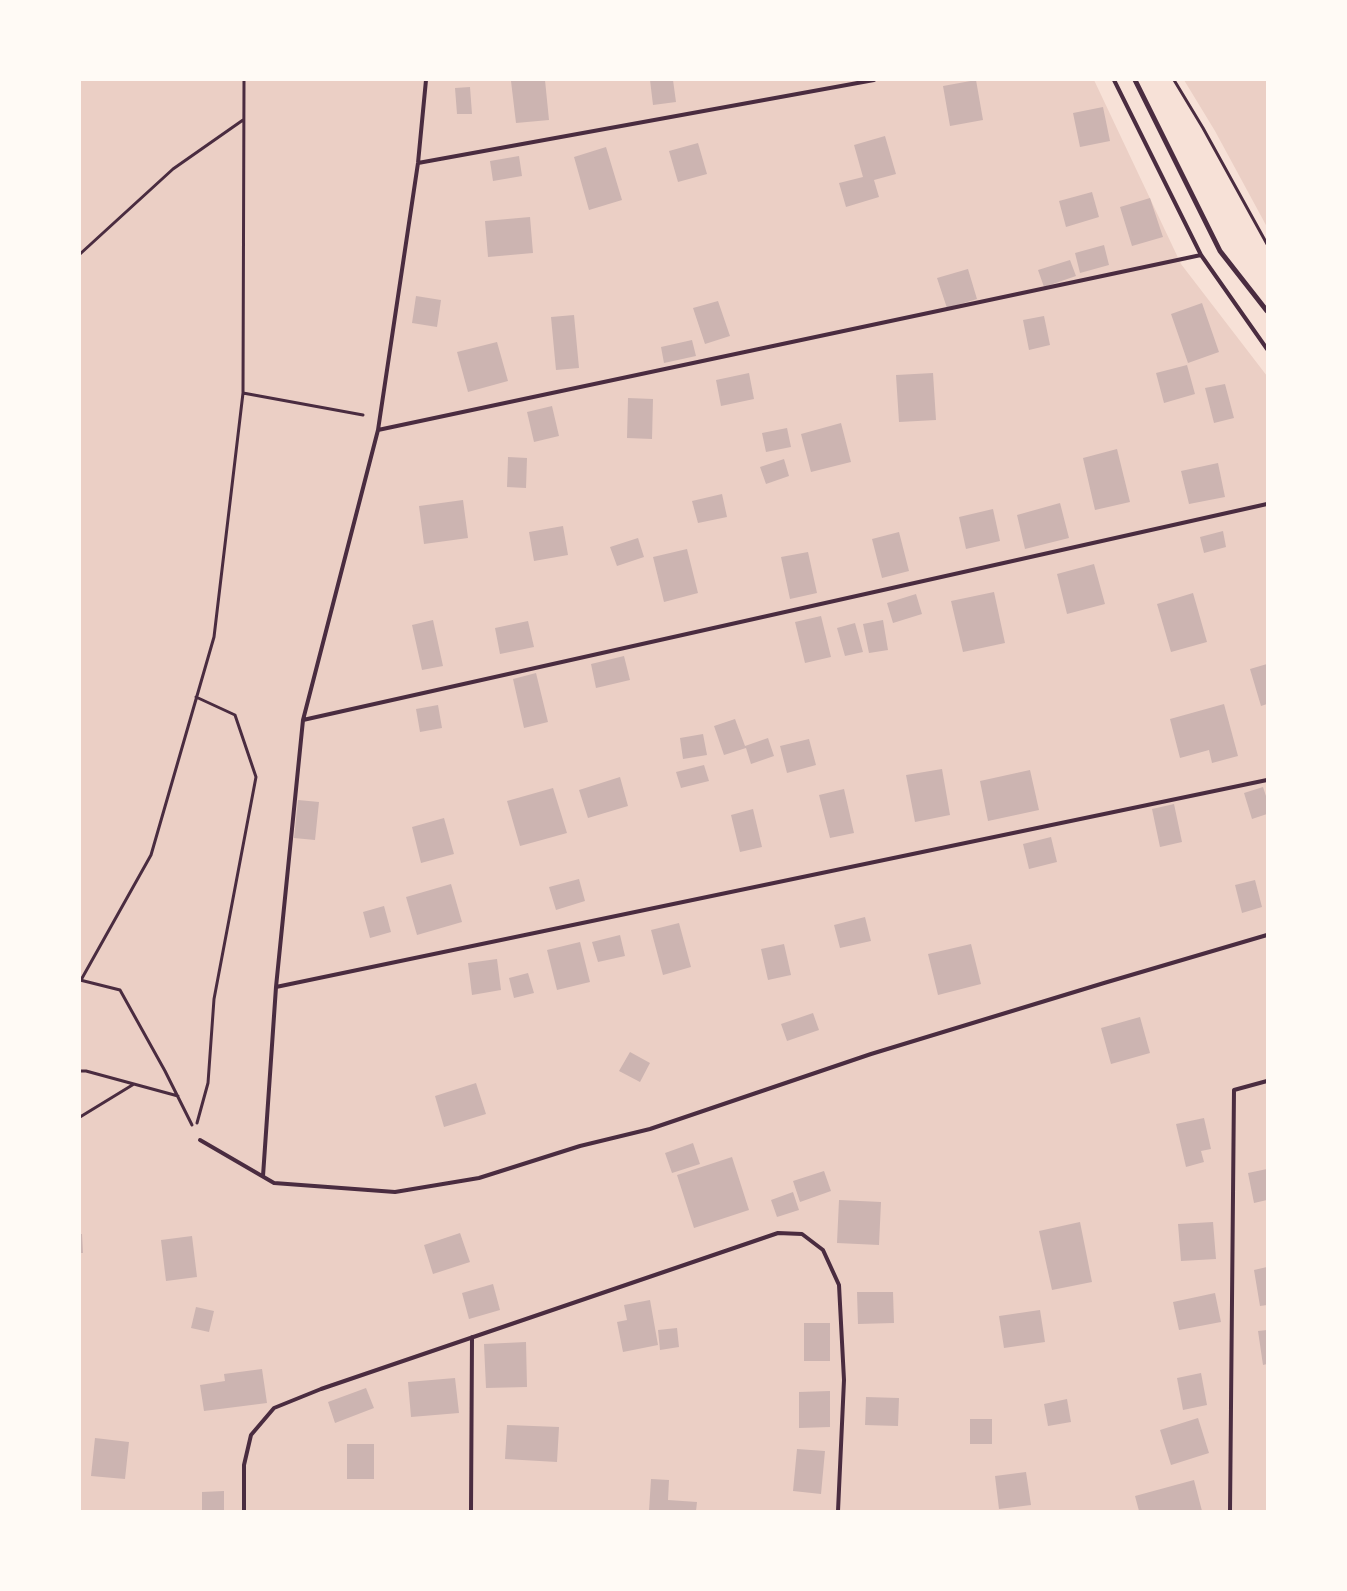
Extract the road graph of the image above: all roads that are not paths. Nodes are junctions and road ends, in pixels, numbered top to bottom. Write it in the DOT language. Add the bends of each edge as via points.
graph roads {
  1 [pos="426,80"];
  2 [pos="874,80"];
  3 [pos="1114,80"];
  4 [pos="1135,80"];
  5 [pos="418,163"];
  6 [pos="1201,255"];
  7 [pos="1267,311"];
  8 [pos="1267,348"];
  9 [pos="378,430"];
  10 [pos="1267,504"];
  11 [pos="303,720"];
  12 [pos="1267,780"];
  13 [pos="1267,936"];
  14 [pos="276,987"];
  15 [pos="1267,1081"];
  16 [pos="200,1140"];
  17 [pos="263,1176"];
  18 [pos="472,1337"];
  19 [pos="244,1511"];
  20 [pos="471,1511"];
  21 [pos="838,1511"];
  22 [pos="1230,1511"];
  1 -- 5 [label="lane"];
  2 -- 5 [label="lane"];
  3 -- 6 [label="lane"];
  4 -- 7 [label="street" via="1220,251"];
  5 -- 9 [label="lane"];
  6 -- 8 [label="lane"];
  6 -- 9 [label="lane"];
  9 -- 11 [label="lane"];
  10 -- 11 [label="lane"];
  11 -- 14 [label="lane"];
  12 -- 14 [label="lane"];
  13 -- 17 [label="lane" via="1104,982 871,1054 650,1129 580,1146 479,1178 395,1192 274,1183"];
  14 -- 17 [label="lane"];
  15 -- 22 [label="lane" via="1234,1090"];
  16 -- 17 [label="lane"];
  18 -- 19 [label="lane" via="274,1408 251,1434 244,1465"];
  18 -- 20 [label="lane"];
  18 -- 21 [label="lane" via="778,1233 802,1234 823,1250 839,1285 844,1380"];
}
